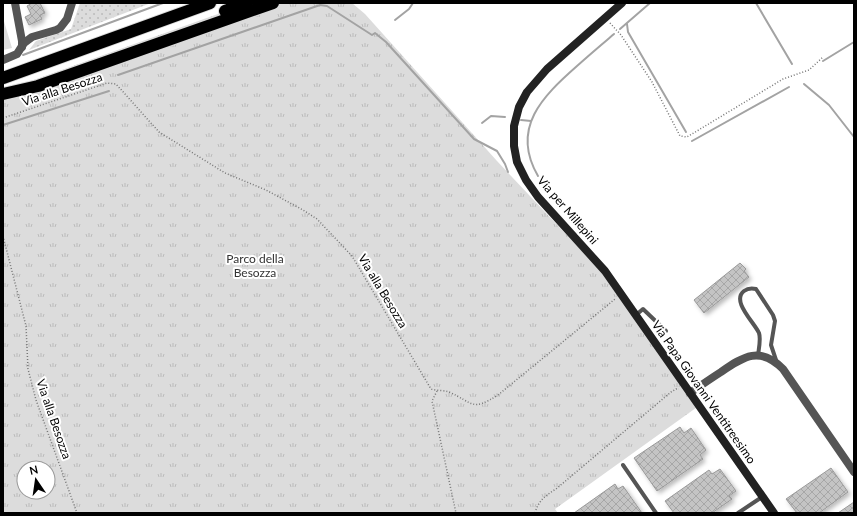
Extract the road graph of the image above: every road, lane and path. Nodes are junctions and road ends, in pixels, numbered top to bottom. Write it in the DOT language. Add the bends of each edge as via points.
graph roads {
  1 [pos="15,3"];
  2 [pos="72,3"];
  3 [pos="192,3"];
  4 [pos="210,3"];
  5 [pos="247,3"];
  6 [pos="273,3"];
  7 [pos="622,3"];
  8 [pos="605,18"];
  9 [pos="22,47"];
  10 [pos="822,57"];
  11 [pos="3,60"];
  12 [pos="3,72"];
  13 [pos="3,78"];
  14 [pos="3,90"];
  15 [pos="3,94"];
  16 [pos="3,118"];
  17 [pos="3,236"];
  18 [pos="623,297"];
  19 [pos="636,315"];
  20 [pos="666,331"];
  21 [pos="758,355"];
  22 [pos="777,364"];
  23 [pos="676,390"];
  24 [pos="436,391"];
  25 [pos="690,393"];
  26 [pos="623,466"];
  27 [pos="854,472"];
  28 [pos="762,497"];
  29 [pos="77,513"];
  30 [pos="456,513"];
  31 [pos="535,513"];
  32 [pos="656,513"];
  33 [pos="738,513"];
  34 [pos="774,513"];
  1 -- 9 [label="street"];
  2 -- 9 [label="street" via="67,19 60,28 32,37"];
  3 -- 12 [label="highway"];
  4 -- 13 [label="highway"];
  5 -- 14 [label="highway"];
  6 -- 15 [label="highway" via="38,86"];
  7 -- 8 [label="street, Via per Millepini"];
  8 -- 10 [label="path" via="619,32 652,82 680,136 687,137 783,79 809,70"];
  8 -- 18 [label="street, Via per Millepini" via="546,69 529,89 517,114 514,142 519,166 528,184 605,272"];
  9 -- 11 [label="street" via="15,55"];
  16 -- 24 [label="path, Via alla Besozza" via="107,83 116,84 159,132 225,173 266,190 317,220 352,256 428,385"];
  17 -- 29 [label="path, Via alla Besozza" via="26,326 28,369 36,400"];
  18 -- 19 [label="street, Via Papa Giovanni Ventitreesimo"];
  18 -- 24 [label="path" via="487,403 471,404 448,391"];
  19 -- 20 [label="lane" via="643,309"];
  19 -- 25 [label="street, Via Papa Giovanni Ventitreesimo"];
  21 -- 22 [label="street" via="772,359"];
  21 -- 22 [label="lane" via="760,335 739,303 739,297 751,288 756,289 773,315 775,321 771,345"];
  21 -- 25 [label="street" via="737,361"];
  22 -- 27 [label="street"];
  23 -- 31 [label="path" via="543,498"];
  24 -- 30 [label="path" via="432,401"];
  25 -- 28 [label="street, Via Papa Giovanni Ventitreesimo"];
  26 -- 32 [label="lane"];
  28 -- 33 [label="lane"];
  28 -- 34 [label="street, Via Papa Giovanni Ventitreesimo"];
}
